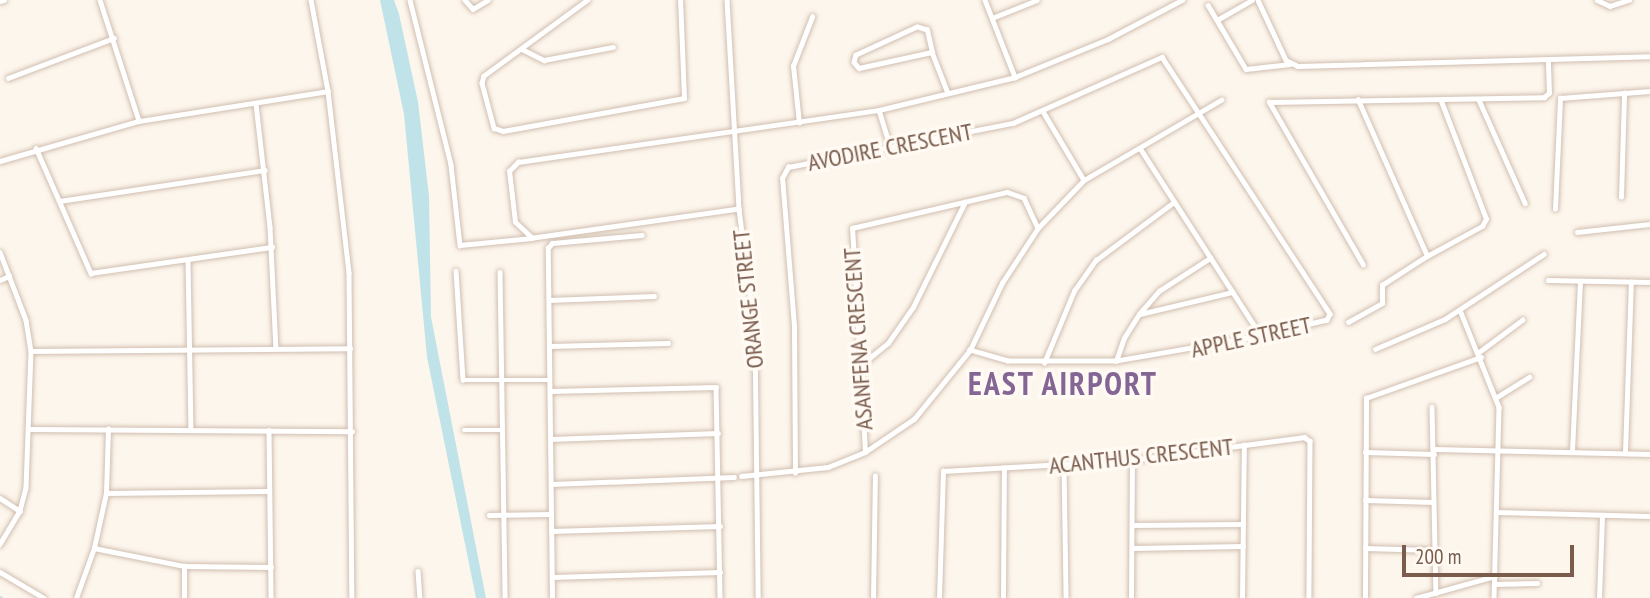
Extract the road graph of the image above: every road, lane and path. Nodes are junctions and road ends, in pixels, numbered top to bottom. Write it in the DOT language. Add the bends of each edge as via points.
graph roads {
  1 [pos="100,0"];
  2 [pos="311,0"];
  3 [pos="410,0"];
  4 [pos="465,0"];
  5 [pos="488,0"];
  6 [pos="588,0"];
  7 [pos="680,0"];
  8 [pos="727,0"];
  9 [pos="985,0"];
  10 [pos="1037,0"];
  11 [pos="1182,0"];
  12 [pos="1252,0"];
  13 [pos="1258,0"];
  14 [pos="1597,0"];
  15 [pos="1629,0"];
  16 [pos="1208,5"];
  17 [pos="812,17"];
  18 [pos="992,18"];
  19 [pos="1217,20"];
  20 [pos="114,38"];
  21 [pos="613,47"];
  22 [pos="522,49"];
  23 [pos="932,52"];
  24 [pos="1650,56"];
  25 [pos="1548,61"];
  26 [pos="1290,64"];
  27 [pos="1015,77"];
  28 [pos="8,78"];
  29 [pos="328,91"];
  30 [pos="1650,91"];
  31 [pos="948,93"];
  32 [pos="1625,93"];
  33 [pos="1222,100"];
  34 [pos="1358,100"];
  35 [pos="1479,100"];
  36 [pos="1441,102"];
  37 [pos="256,104"];
  38 [pos="879,110"];
  39 [pos="1200,111"];
  40 [pos="1044,113"];
  41 [pos="139,121"];
  42 [pos="799,123"];
  43 [pos="733,130"];
  44 [pos="36,148"];
  45 [pos="1140,148"];
  46 [pos="891,149"];
  47 [pos="0,161"];
  48 [pos="265,170"];
  49 [pos="1084,180"];
  50 [pos="1621,197"];
  51 [pos="60,201"];
  52 [pos="965,202"];
  53 [pos="1174,202"];
  54 [pos="1525,203"];
  55 [pos="738,208"];
  56 [pos="1555,209"];
  57 [pos="1650,224"];
  58 [pos="1038,228"];
  59 [pos="1577,232"];
  60 [pos="642,235"];
  61 [pos="532,238"];
  62 [pos="272,247"];
  63 [pos="0,253"];
  64 [pos="1544,254"];
  65 [pos="1427,256"];
  66 [pos="1210,258"];
  67 [pos="188,260"];
  68 [pos="1363,265"];
  69 [pos="456,271"];
  70 [pos="500,272"];
  71 [pos="9,276"];
  72 [pos="0,280"];
  73 [pos="1548,280"];
  74 [pos="1580,281"];
  75 [pos="1631,282"];
  76 [pos="1650,282"];
  77 [pos="1232,292"];
  78 [pos="654,296"];
  79 [pos="549,300"];
  80 [pos="1460,310"];
  81 [pos="1139,314"];
  82 [pos="1522,320"];
  83 [pos="1348,321"];
  84 [pos="1261,336"];
  85 [pos="668,343"];
  86 [pos="549,345"];
  87 [pos="192,347"];
  88 [pos="276,348"];
  89 [pos="350,348"];
  90 [pos="1375,349"];
  91 [pos="970,350"];
  92 [pos="31,351"];
  93 [pos="1480,355"];
  94 [pos="1116,361"];
  95 [pos="1044,363"];
  96 [pos="862,364"];
  97 [pos="1529,377"];
  98 [pos="550,380"];
  99 [pos="505,382"];
  100 [pos="550,391"];
  101 [pos="1497,397"];
  102 [pos="1432,407"];
  103 [pos="30,429"];
  104 [pos="108,429"];
  105 [pos="191,429"];
  106 [pos="464,429"];
  107 [pos="502,429"];
  108 [pos="269,430"];
  109 [pos="352,431"];
  110 [pos="718,433"];
  111 [pos="550,439"];
  112 [pos="1244,445"];
  113 [pos="1499,450"];
  114 [pos="1572,451"];
  115 [pos="865,452"];
  116 [pos="1365,452"];
  117 [pos="1435,452"];
  118 [pos="1625,453"];
  119 [pos="1650,454"];
  120 [pos="1132,460"];
  121 [pos="1064,465"];
  122 [pos="1004,468"];
  123 [pos="796,473"];
  124 [pos="757,476"];
  125 [pos="875,476"];
  126 [pos="719,477"];
  127 [pos="734,477"];
  128 [pos="741,477"];
  129 [pos="551,484"];
  130 [pos="270,491"];
  131 [pos="106,493"];
  132 [pos="0,498"];
  133 [pos="1365,500"];
  134 [pos="1433,502"];
  135 [pos="20,511"];
  136 [pos="1497,512"];
  137 [pos="503,514"];
  138 [pos="551,514"];
  139 [pos="489,515"];
  140 [pos="1602,516"];
  141 [pos="1650,516"];
  142 [pos="1243,524"];
  143 [pos="1132,525"];
  144 [pos="720,526"];
  145 [pos="551,531"];
  146 [pos="0,544"];
  147 [pos="1243,546"];
  148 [pos="94,548"];
  149 [pos="1132,548"];
  150 [pos="1365,548"];
  151 [pos="1433,550"];
  152 [pos="184,566"];
  153 [pos="271,567"];
  154 [pos="418,571"];
  155 [pos="0,572"];
  156 [pos="720,572"];
  157 [pos="1495,576"];
  158 [pos="552,577"];
  159 [pos="1537,583"];
  160 [pos="1495,584"];
  161 [pos="1436,593"];
  162 [pos="44,598"];
  163 [pos="76,598"];
  164 [pos="184,598"];
  165 [pos="271,598"];
  166 [pos="352,598"];
  167 [pos="420,598"];
  168 [pos="505,598"];
  169 [pos="552,598"];
  170 [pos="720,598"];
  171 [pos="758,598"];
  172 [pos="873,598"];
  173 [pos="939,598"];
  174 [pos="1003,598"];
  175 [pos="1066,598"];
  176 [pos="1131,598"];
  177 [pos="1242,598"];
  178 [pos="1309,598"];
  179 [pos="1365,598"];
  180 [pos="1416,598"];
  181 [pos="1494,598"];
  182 [pos="1599,598"];
  1 -- 20 [label="street"];
  2 -- 29 [label="street"];
  3 -- 61 [label="street" via="451,165 460,245"];
  4 -- 5 [label="street" via="473,9"];
  6 -- 22 [label="street"];
  7 -- 22 [label="street" via="687,93 682,100 498,130 491,123 482,79"];
  8 -- 43 [label="street, ORANGE STREET"];
  9 -- 18 [label="street"];
  10 -- 18 [label="street"];
  11 -- 27 [label="street" via="1108,40"];
  12 -- 19 [label="street"];
  13 -- 26 [label="street"];
  14 -- 15 [label="street" via="1610,6"];
  16 -- 19 [label="street"];
  17 -- 42 [label="street" via="793,66"];
  18 -- 27 [label="street"];
  19 -- 26 [label="street" via="1246,69"];
  20 -- 28 [label="street"];
  20 -- 41 [label="street"];
  21 -- 22 [label="street" via="544,60"];
  23 -- 23 [label="street" via="859,68 854,62 856,55 917,27 927,30"];
  23 -- 31 [label="street"];
  24 -- 25 [label="street"];
  25 -- 26 [label="street"];
  25 -- 35 [label="street" via="1548,95"];
  27 -- 31 [label="street"];
  29 -- 37 [label="street"];
  29 -- 89 [label="street" via="349,273"];
  30 -- 32 [label="street"];
  31 -- 38 [label="street"];
  32 -- 50 [label="street"];
  32 -- 56 [label="street" via="1560,98"];
  33 -- 39 [label="street"];
  34 -- 36 [label="street"];
  34 -- 65 [label="street"];
  34 -- 68 [label="street" via="1267,104"];
  35 -- 36 [label="street"];
  35 -- 54 [label="street"];
  36 -- 65 [label="street" via="1486,219"];
  37 -- 41 [label="street"];
  37 -- 48 [label="street"];
  38 -- 42 [label="street"];
  38 -- 46 [label="street"];
  39 -- 40 [label="street, AVODIRE CRESCENT" via="1162,57"];
  39 -- 45 [label="street"];
  39 -- 84 [label="street, APPLE STREET" via="1329,314 1328,320"];
  40 -- 46 [label="street, AVODIRE CRESCENT"];
  40 -- 49 [label="street"];
  41 -- 44 [label="street"];
  42 -- 43 [label="street"];
  43 -- 55 [label="street, ORANGE STREET"];
  43 -- 61 [label="street" via="510,166 515,222"];
  44 -- 47 [label="street"];
  44 -- 51 [label="street"];
  45 -- 49 [label="street"];
  45 -- 53 [label="street"];
  46 -- 123 [label="street, AVODIRE CRESCENT" via="788,167 782,174 794,326"];
  48 -- 51 [label="street"];
  48 -- 62 [label="street"];
  49 -- 58 [label="street"];
  51 -- 67 [label="street" via="92,273"];
  52 -- 58 [label="street, ASANFENA CRESCENT" via="1018,194"];
  52 -- 96 [label="street" via="913,307 888,343"];
  52 -- 96 [label="street, ASANFENA CRESCENT" via="852,228"];
  53 -- 66 [label="street"];
  53 -- 95 [label="street" via="1096,260 1070,300"];
  55 -- 61 [label="street"];
  55 -- 124 [label="street, ORANGE STREET" via="755,334"];
  57 -- 59 [label="street"];
  58 -- 91 [label="street" via="1002,282"];
  60 -- 79 [label="street" via="552,243 548,248"];
  62 -- 67 [label="street"];
  62 -- 88 [label="street"];
  63 -- 71 [label="street"];
  64 -- 80 [label="street"];
  65 -- 83 [label="street" via="1382,285 1382,303"];
  66 -- 77 [label="street"];
  66 -- 81 [label="street" via="1160,291"];
  67 -- 87 [label="street"];
  69 -- 99 [label="street" via="460,375 466,382"];
  70 -- 99 [label="street"];
  71 -- 72 [label="street"];
  71 -- 92 [label="street" via="26,320"];
  73 -- 74 [label="street"];
  74 -- 75 [label="street"];
  74 -- 114 [label="street"];
  75 -- 76 [label="street"];
  75 -- 118 [label="street"];
  77 -- 81 [label="street"];
  77 -- 84 [label="street"];
  78 -- 79 [label="street"];
  79 -- 86 [label="street"];
  80 -- 90 [label="street"];
  80 -- 93 [label="street"];
  81 -- 94 [label="street"];
  82 -- 93 [label="street"];
  84 -- 94 [label="street, APPLE STREET"];
  85 -- 86 [label="street"];
  86 -- 98 [label="street"];
  87 -- 88 [label="street"];
  87 -- 92 [label="street"];
  87 -- 105 [label="street"];
  88 -- 89 [label="street"];
  89 -- 109 [label="street"];
  91 -- 95 [label="street, APPLE STREET" via="1008,361"];
  91 -- 115 [label="street" via="924,410"];
  92 -- 103 [label="street"];
  93 -- 101 [label="street"];
  93 -- 116 [label="street" via="1366,398"];
  94 -- 95 [label="street, APPLE STREET"];
  96 -- 115 [label="street, ASANFENA CRESCENT"];
  97 -- 101 [label="street"];
  98 -- 99 [label="street"];
  98 -- 100 [label="street"];
  99 -- 107 [label="street"];
  100 -- 110 [label="street" via="714,386"];
  100 -- 111 [label="street"];
  101 -- 113 [label="street"];
  102 -- 117 [label="street"];
  103 -- 104 [label="street"];
  103 -- 135 [label="street"];
  104 -- 105 [label="street"];
  104 -- 131 [label="street"];
  105 -- 108 [label="street"];
  106 -- 107 [label="street"];
  107 -- 137 [label="street"];
  108 -- 109 [label="street"];
  108 -- 130 [label="street"];
  109 -- 166 [label="street"];
  110 -- 111 [label="street"];
  110 -- 126 [label="street"];
  111 -- 129 [label="street"];
  112 -- 120 [label="street, ACANTHUS CRESCENT"];
  112 -- 142 [label="street"];
  112 -- 178 [label="street, ACANTHUS CRESCENT" via="1304,437 1310,441"];
  113 -- 114 [label="street"];
  113 -- 117 [label="street"];
  113 -- 136 [label="street"];
  114 -- 118 [label="street"];
  115 -- 123 [label="street" via="828,467"];
  116 -- 117 [label="street"];
  116 -- 133 [label="street"];
  117 -- 134 [label="street"];
  118 -- 119 [label="street"];
  120 -- 121 [label="street, ACANTHUS CRESCENT"];
  120 -- 143 [label="street"];
  121 -- 122 [label="street, ACANTHUS CRESCENT"];
  121 -- 175 [label="street"];
  122 -- 173 [label="street, ACANTHUS CRESCENT" via="940,473"];
  122 -- 174 [label="street"];
  123 -- 124 [label="street"];
  124 -- 128 [label="street"];
  124 -- 171 [label="street, ORANGE STREET"];
  125 -- 172 [label="street"];
  126 -- 127 [label="street"];
  126 -- 129 [label="street"];
  126 -- 144 [label="street"];
  129 -- 138 [label="street"];
  130 -- 131 [label="street"];
  130 -- 153 [label="street"];
  131 -- 148 [label="street"];
  132 -- 135 [label="street"];
  133 -- 134 [label="street"];
  133 -- 150 [label="street"];
  134 -- 151 [label="street"];
  135 -- 146 [label="street"];
  136 -- 140 [label="street"];
  136 -- 157 [label="street"];
  137 -- 138 [label="street"];
  137 -- 139 [label="street"];
  137 -- 168 [label="street"];
  138 -- 145 [label="street"];
  140 -- 141 [label="street"];
  140 -- 182 [label="street"];
  142 -- 143 [label="street"];
  142 -- 147 [label="street"];
  143 -- 149 [label="street"];
  144 -- 145 [label="street"];
  144 -- 156 [label="street"];
  145 -- 158 [label="street"];
  147 -- 149 [label="street"];
  147 -- 177 [label="street"];
  148 -- 152 [label="street"];
  148 -- 163 [label="street"];
  149 -- 176 [label="street"];
  150 -- 151 [label="street"];
  150 -- 179 [label="street"];
  151 -- 161 [label="street"];
  152 -- 153 [label="street"];
  152 -- 164 [label="street"];
  153 -- 165 [label="street"];
  154 -- 167 [label="street"];
  155 -- 162 [label="street"];
  156 -- 158 [label="street"];
  156 -- 170 [label="street"];
  157 -- 160 [label="street"];
  157 -- 161 [label="street"];
  158 -- 169 [label="street"];
  159 -- 160 [label="street"];
  160 -- 181 [label="street"];
  161 -- 180 [label="street"];
}
